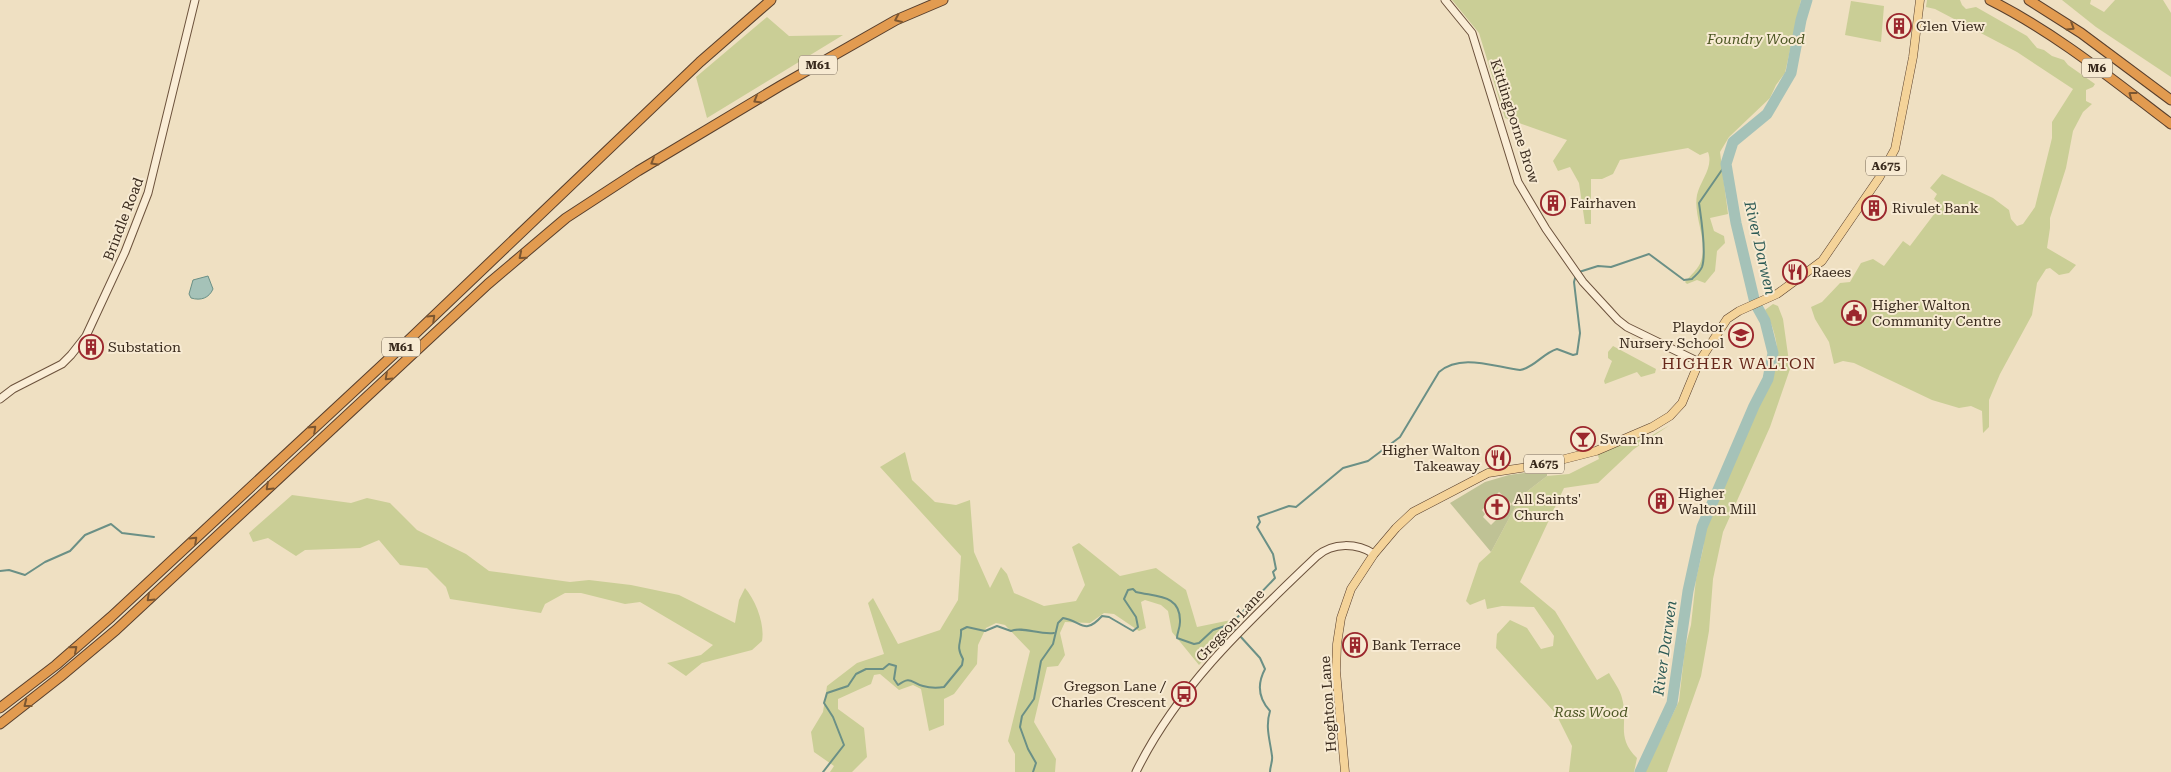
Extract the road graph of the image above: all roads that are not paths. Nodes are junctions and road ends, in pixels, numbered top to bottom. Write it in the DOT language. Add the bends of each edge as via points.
graph roads {
  1 [pos="195,0"];
  2 [pos="771,0"];
  3 [pos="943,0"];
  4 [pos="1445,0"];
  5 [pos="1920,0"];
  6 [pos="1990,0"];
  7 [pos="2030,0"];
  8 [pos="2171,100"];
  9 [pos="2171,124"];
  10 [pos="1698,362"];
  11 [pos="0,399"];
  12 [pos="1374,554"];
  13 [pos="0,708"];
  14 [pos="0,724"];
  15 [pos="1136,772"];
  16 [pos="1345,772"];
  1 -- 11 [label="street, Brindle Road" via="148,193 86,336 62,364"];
  13 -- 2 [label="highway, M61, one-way" via="111,617 679,82"];
  3 -- 14 [label="highway, M61, one-way" via="896,20 780,86 566,218 488,284 116,630"];
  4 -- 10 [label="street, Kittlingborne Brow" via="1472,33 1518,182 1570,264 1623,323"];
  5 -- 10 [label="main road, A675" via="1902,116 1887,165 1822,260 1777,294 1727,319"];
  9 -- 6 [label="highway, M6, one-way" via="2068,47 2021,15"];
  7 -- 8 [label="highway, M6, one-way" via="2082,33"];
  10 -- 12 [label="main road, A675" via="1682,403 1670,416 1652,427 1596,451 1488,474 1413,512"];
  12 -- 15 [label="street, Gregson Lane" via="1352,546 1334,546 1324,550 1243,628 1176,705"];
  12 -- 16 [label="main road, Hoghton Lane / A675" via="1351,589 1341,618 1337,644 1336,671"];
}
